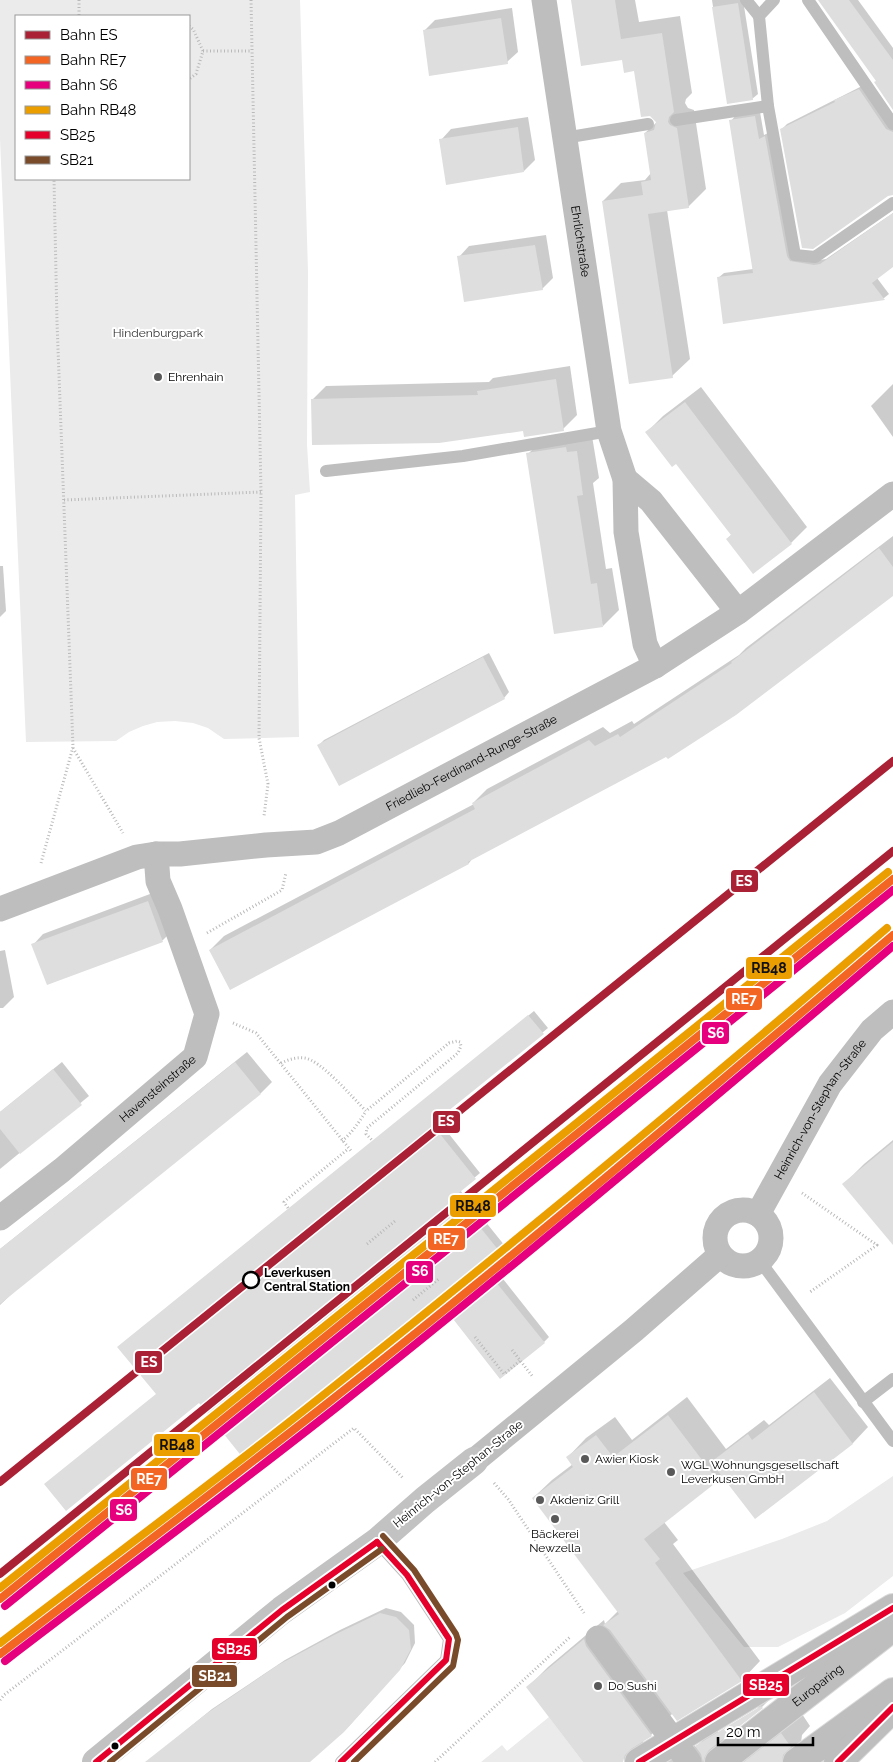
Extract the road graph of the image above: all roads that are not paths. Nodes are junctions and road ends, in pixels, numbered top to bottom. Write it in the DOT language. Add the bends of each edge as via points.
graph roads {
  1 [pos="544,0"];
  2 [pos="746,0"];
  3 [pos="774,0"];
  4 [pos="808,0"];
  5 [pos="759,16"];
  6 [pos="768,106"];
  7 [pos="676,120"];
  8 [pos="648,124"];
  9 [pos="893,124"];
  10 [pos="564,138"];
  11 [pos="893,203"];
  12 [pos="609,431"];
  13 [pos="326,471"];
  14 [pos="625,479"];
  15 [pos="893,494"];
  16 [pos="738,612"];
  17 [pos="655,666"];
  18 [pos="147,855"];
  19 [pos="0,909"];
  20 [pos="893,1012"];
  21 [pos="758,1214"];
  22 [pos="0,1218"];
  23 [pos="720,1255"];
  24 [pos="760,1261"];
  25 [pos="893,1379"];
  26 [pos="863,1402"];
  27 [pos="893,1441"];
  28 [pos="474,1462"];
  29 [pos="377,1542"];
  30 [pos="893,1608"];
  31 [pos="893,1627"];
  32 [pos="587,1630"];
  33 [pos="893,1692"];
  34 [pos="893,1707"];
  35 [pos="96,1762"];
  36 [pos="341,1762"];
  37 [pos="639,1762"];
  38 [pos="689,1762"];
  39 [pos="719,1762"];
  40 [pos="796,1762"];
  41 [pos="838,1762"];
  1 -- 10 [label="street, Ehrlichstraße"];
  2 -- 5 [label="lane"];
  3 -- 5 [label="lane"];
  4 -- 9 [label="lane"];
  5 -- 6 [label="lane"];
  6 -- 7 [label="lane"];
  6 -- 11 [label="lane" via="795,255 815,257"];
  8 -- 10 [label="lane"];
  10 -- 12 [label="street, Ehrlichstraße"];
  12 -- 13 [label="lane" via="463,456"];
  12 -- 14 [label="street, Ehrlichstraße"];
  14 -- 16 [label="street" via="650,501"];
  14 -- 17 [label="street, Ehrlichstraße" via="626,532 645,644"];
  15 -- 16 [label="street, Friedlieb-Ferdinand-Runge-Straße"];
  16 -- 17 [label="street, Friedlieb-Ferdinand-Runge-Straße"];
  17 -- 18 [label="street, Friedlieb-Ferdinand-Runge-Straße" via="339,833 316,842"];
  18 -- 19 [label="street, Friedlieb-Ferdinand-Runge-Straße"];
  18 -- 22 [label="street, Havensteinstraße" via="219,1014 195,1056 62,1170"];
  20 -- 21 [label="street, Heinrich-von-Stephan-Straße" via="872,1030 830,1084"];
  21 -- 23 [label="street" via="746,1210 733,1212 722,1219 716,1230 715,1244"];
  21 -- 24 [label="street" via="766,1222 771,1243"];
  23 -- 24 [label="street" via="728,1263 739,1266 750,1266"];
  23 -- 28 [label="street, Heinrich-von-Stephan-Straße"];
  24 -- 26 [label="lane"];
  25 -- 26 [label="lane"];
  26 -- 27 [label="lane"];
  28 -- 29 [label="street, Heinrich-von-Stephan-Straße"];
  29 -- 35 [label="street, Heinrich-von-Stephan-Straße" via="282,1610"];
  29 -- 36 [label="lane" via="407,1575 449,1639 446,1660"];
  30 -- 37 [label="highway"];
  31 -- 39 [label="highway, Europaring"];
  32 -- 38 [label="street, bridge"];
  33 -- 40 [label="highway"];
  34 -- 41 [label="highway"];
}
